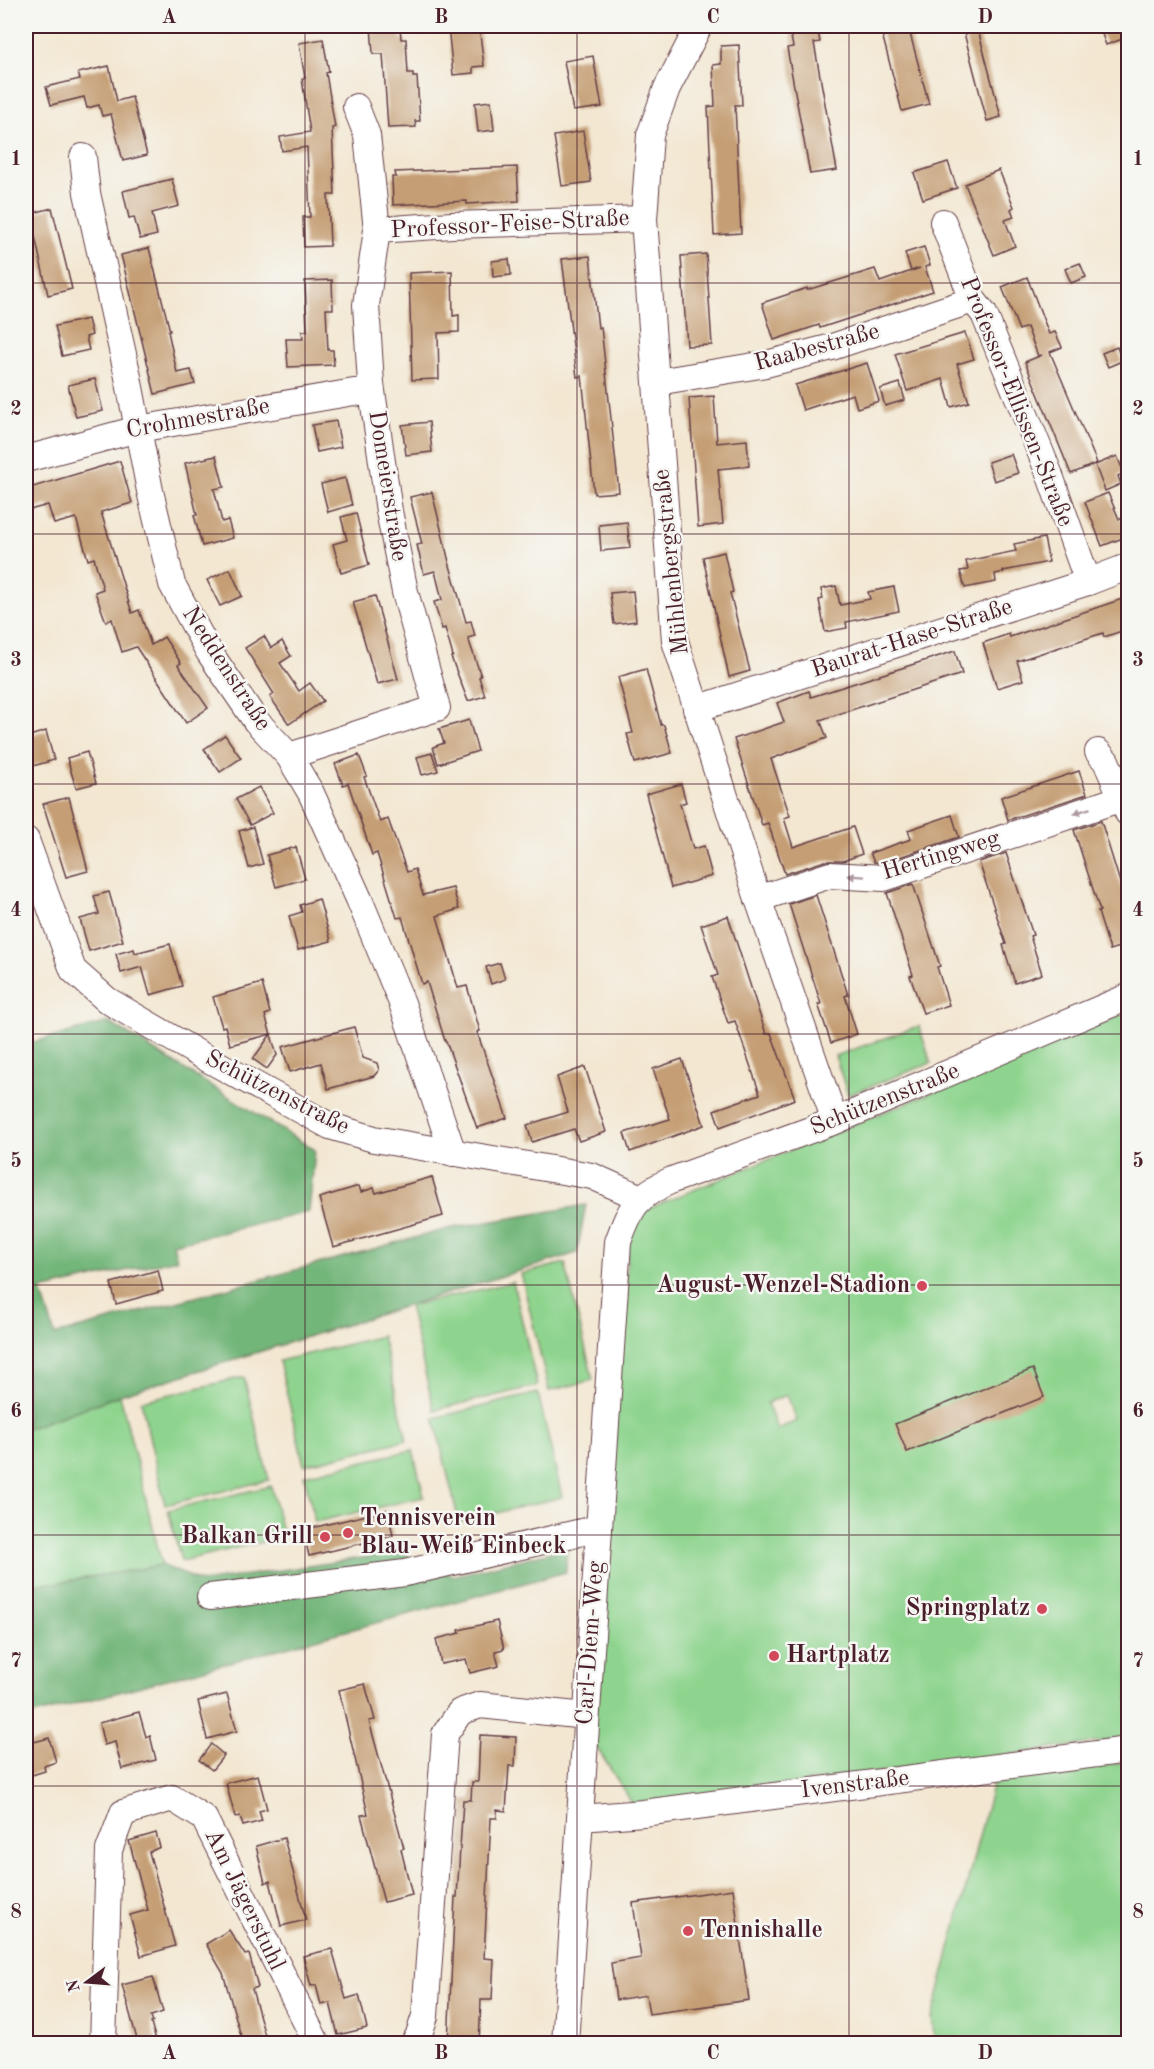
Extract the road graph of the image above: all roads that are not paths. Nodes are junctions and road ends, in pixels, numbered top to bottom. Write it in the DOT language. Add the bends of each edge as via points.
graph roads {
  1 [pos="699,26"];
  2 [pos="356,107"];
  3 [pos="83,157"];
  4 [pos="644,219"];
  5 [pos="943,222"];
  6 [pos="377,230"];
  7 [pos="973,300"];
  8 [pos="657,382"];
  9 [pos="372,394"];
  10 [pos="138,429"];
  11 [pos="26,459"];
  12 [pos="1127,567"];
  13 [pos="1088,582"];
  14 [pos="696,709"];
  15 [pos="1098,752"];
  16 [pos="289,756"];
  17 [pos="1125,806"];
  18 [pos="26,840"];
  19 [pos="758,899"];
  20 [pos="1128,997"];
  21 [pos="835,1121"];
  22 [pos="453,1153"];
  23 [pos="641,1198"];
  24 [pos="618,1242"];
  25 [pos="599,1528"];
  26 [pos="210,1597"];
  27 [pos="586,1716"];
  28 [pos="1128,1750"];
  29 [pos="581,1818"];
  30 [pos="103,2043"];
  31 [pos="317,2043"];
  32 [pos="412,2043"];
  33 [pos="565,2043"];
  1 -- 4 [label="street, Mühlenbergstraße" via="667,88 650,135"];
  2 -- 6 [label="street, Domeierstraße" via="367,135"];
  3 -- 10 [label="street, Neddenstraße" via="87,193"];
  4 -- 6 [label="street, Professor-Feise-Straße"];
  4 -- 8 [label="street, Mühlenbergstraße"];
  5 -- 7 [label="street, Professor-Ellissen-Straße"];
  6 -- 9 [label="street, Domeierstraße" via="366,305"];
  7 -- 8 [label="street, Raabestraße" via="832,347 766,364"];
  7 -- 13 [label="street, Professor-Ellissen-Straße" via="984,314 1049,473"];
  8 -- 14 [label="street, Mühlenbergstraße" via="675,641"];
  9 -- 10 [label="street, Crohmestraße" via="354,392"];
  9 -- 16 [label="street, Domeierstraße" via="405,592 437,708"];
  10 -- 11 [label="street, Crohmestraße"];
  10 -- 16 [label="street, Neddenstraße" via="172,584 209,652 256,721"];
  12 -- 13 [label="street, Baurat-Hase-Straße"];
  13 -- 14 [label="street, Baurat-Hase-Straße"];
  14 -- 19 [label="street, Mühlenbergstraße"];
  15 -- 17 [label="street, Hertingweg" via="1106,761"];
  16 -- 22 [label="street, Neddenstraße" via="311,792 402,1003"];
  17 -- 19 [label="street, Hertingweg, one-way" via="884,878 830,875"];
  18 -- 22 [label="street, Schützenstraße" via="74,970 107,1000 330,1126 374,1139"];
  19 -- 21 [label="street, Mühlenbergstraße"];
  20 -- 21 [label="street, Schützenstraße"];
  21 -- 23 [label="street, Schützenstraße" via="672,1180"];
  22 -- 23 [label="street, Schützenstraße" via="592,1176"];
  23 -- 24 [label="street, Schützenstraße" via="629,1211"];
  24 -- 25 [label="street, Carl-Diem-Weg"];
  25 -- 26 [label="street" via="405,1573"];
  25 -- 27 [label="street, Carl-Diem-Weg"];
  27 -- 29 [label="street, Carl-Diem-Weg"];
  27 -- 32 [label="street" via="480,1705 460,1712 445,1734 425,2016"];
  28 -- 29 [label="street, Ivenstraße"];
  29 -- 33 [label="street, Carl-Diem-Weg"];
  30 -- 31 [label="street, Am Jägerstuhl" via="108,1850 123,1813 172,1798 204,1818"];
}
